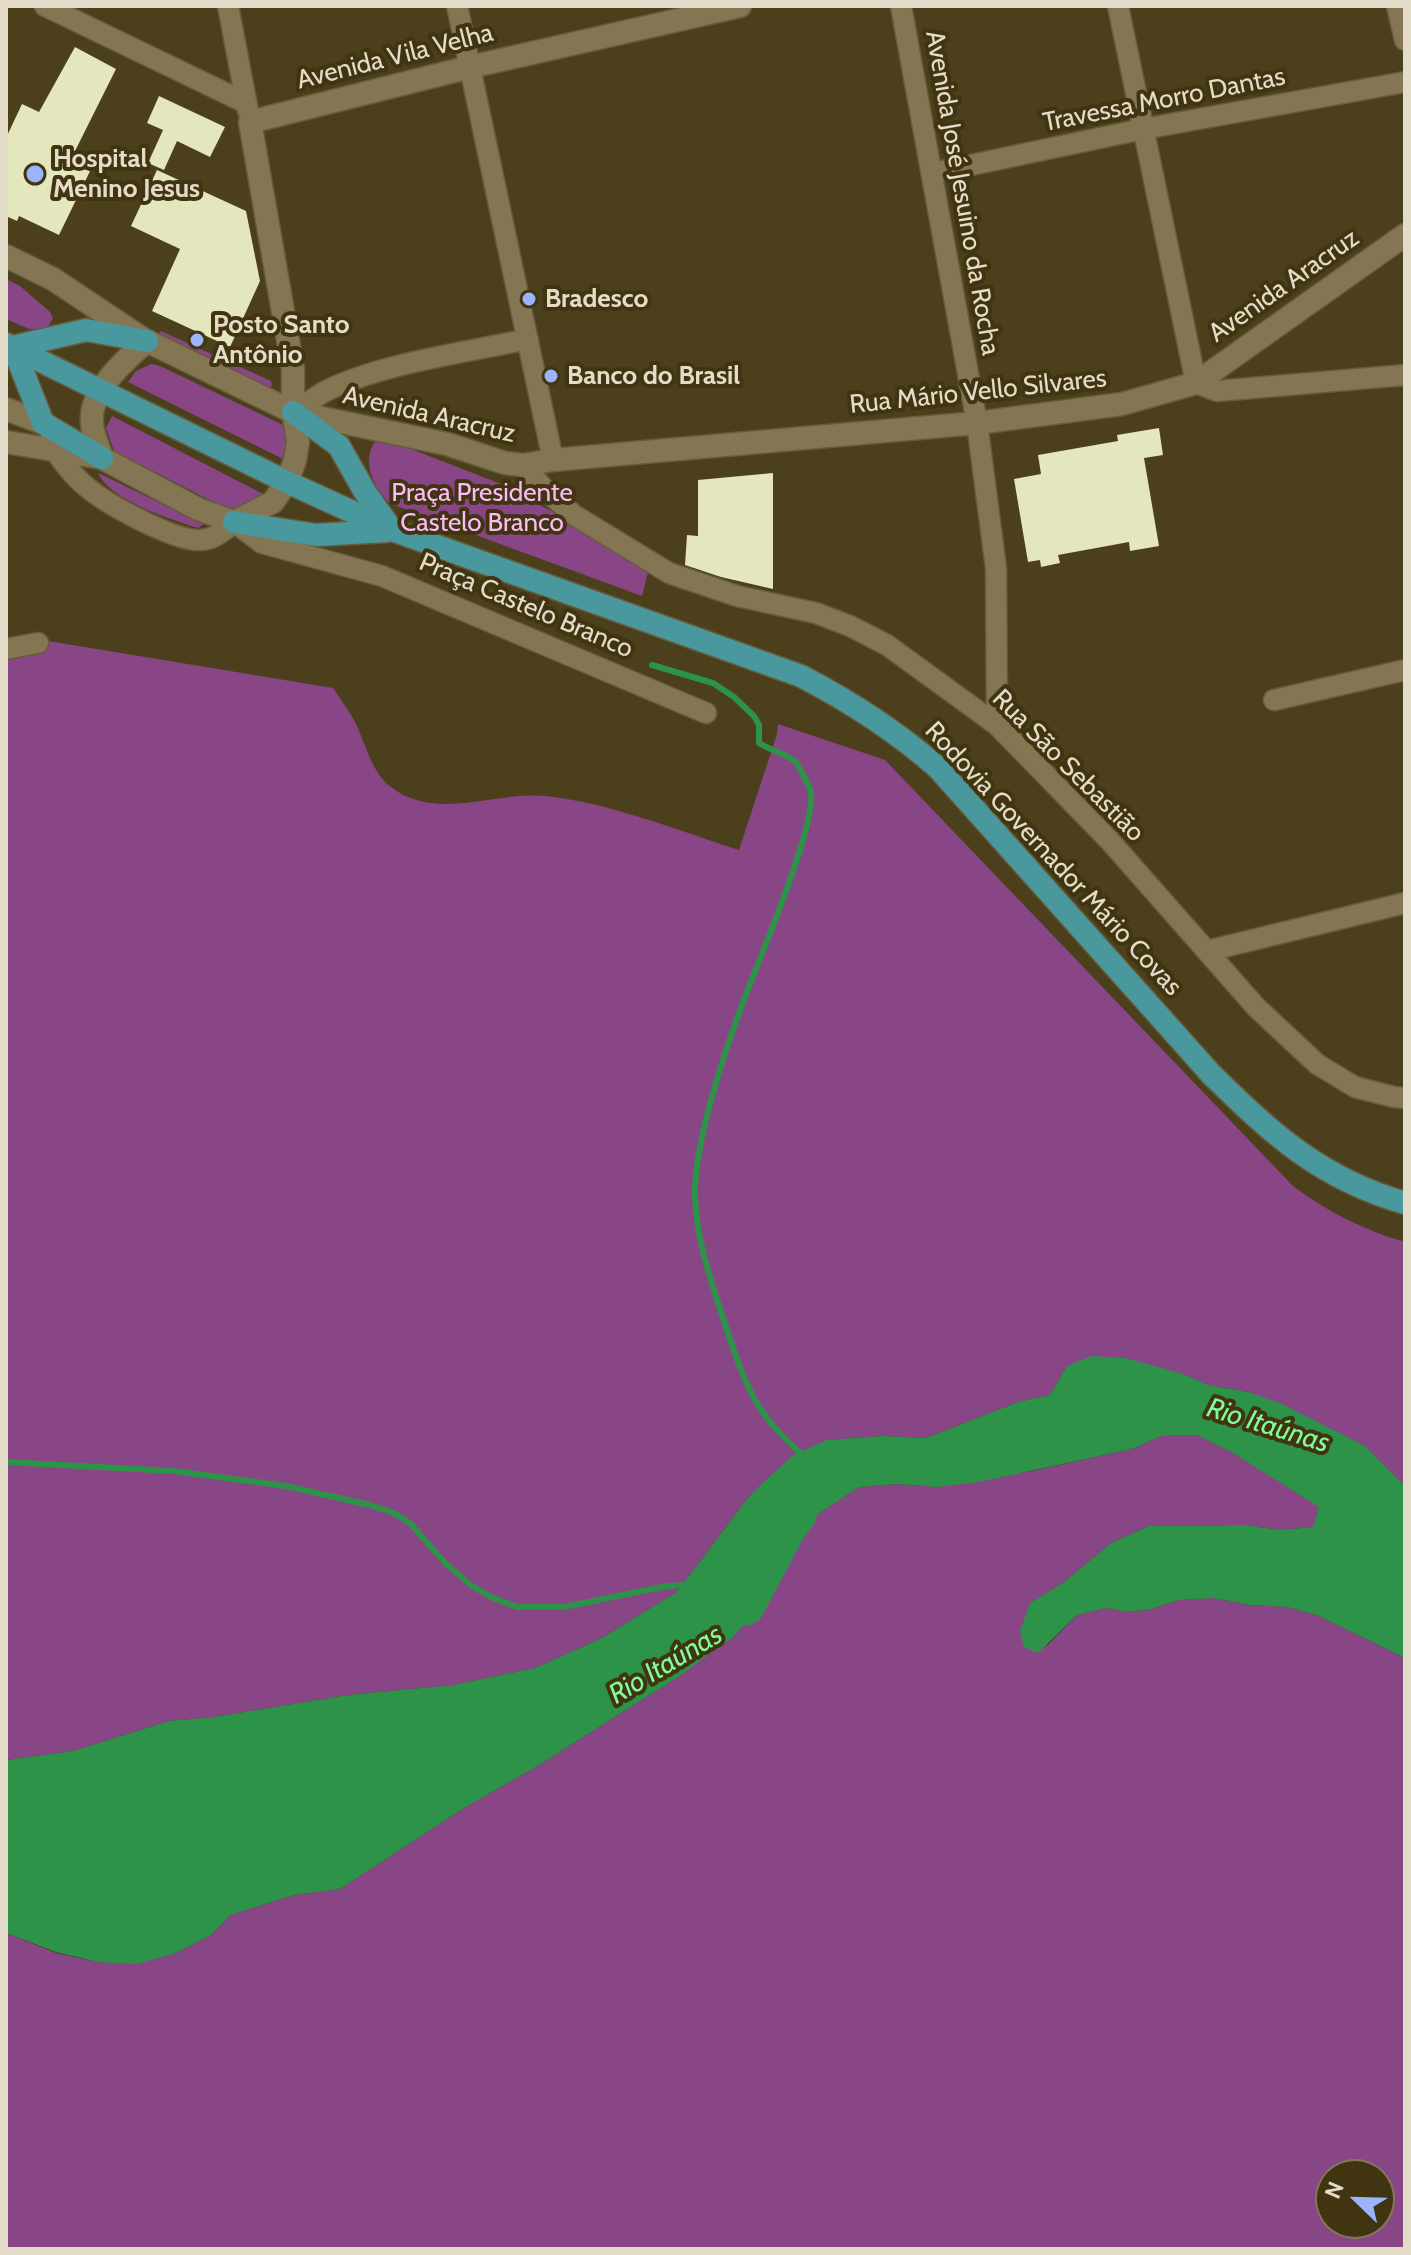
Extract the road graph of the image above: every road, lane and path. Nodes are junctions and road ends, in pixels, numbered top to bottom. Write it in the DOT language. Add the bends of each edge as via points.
graph roads {
  1 [pos="45,6"];
  2 [pos="228,6"];
  3 [pos="457,6"];
  4 [pos="740,6"];
  5 [pos="901,6"];
  6 [pos="1118,6"];
  7 [pos="1397,6"];
  8 [pos="682,13"];
  9 [pos="1405,40"];
  10 [pos="470,67"];
  11 [pos="1405,82"];
  12 [pos="248,113"];
  13 [pos="1143,129"];
  14 [pos="933,173"];
  15 [pos="1405,235"];
  16 [pos="6,256"];
  17 [pos="528,339"];
  18 [pos="147,341"];
  19 [pos="9,345"];
  20 [pos="1405,375"];
  21 [pos="1196,383"];
  22 [pos="102,390"];
  23 [pos="6,409"];
  24 [pos="293,412"];
  25 [pos="43,423"];
  26 [pos="977,423"];
  27 [pos="6,442"];
  28 [pos="54,450"];
  29 [pos="102,458"];
  30 [pos="553,460"];
  31 [pos="523,465"];
  32 [pos="287,482"];
  33 [pos="234,522"];
  34 [pos="392,530"];
  35 [pos="38,643"];
  36 [pos="6,649"];
  37 [pos="1405,670"];
  38 [pos="1274,700"];
  39 [pos="706,713"];
  40 [pos="997,725"];
  41 [pos="1405,903"];
  42 [pos="1207,951"];
  43 [pos="1405,1098"];
  44 [pos="1405,1203"];
  1 -- 12 [label="street"];
  2 -- 12 [label="street"];
  3 -- 10 [label="street"];
  4 -- 8 [label="main road, Avenida Vila Velha"];
  5 -- 14 [label="street, Avenida José Jesuino da Rocha"];
  6 -- 13 [label="street"];
  7 -- 9 [label="street"];
  8 -- 10 [label="main road, Avenida Vila Velha"];
  10 -- 12 [label="main road, Avenida Vila Velha"];
  10 -- 17 [label="street"];
  11 -- 13 [label="street, Travessa Morro Dantas"];
  12 -- 24 [label="main road" via="293,369"];
  13 -- 14 [label="street, Travessa Morro Dantas"];
  13 -- 21 [label="street"];
  14 -- 26 [label="street, Avenida José Jesuino da Rocha"];
  15 -- 21 [label="main road, Avenida Aracruz"];
  16 -- 18 [label="main road" via="53,279"];
  17 -- 24 [label="street" via="368,376"];
  17 -- 30 [label="street"];
  18 -- 19 [label="highway" via="86,330"];
  18 -- 22 [label="main road"];
  18 -- 24 [label="main road"];
  19 -- 22 [label="highway, Rodovia Governador Mário Covas"];
  19 -- 25 [label="highway"];
  20 -- 21 [label="street, Rua Mário Vello Silvares" via="1217,391"];
  21 -- 26 [label="main road, Rua Mário Vello Silvares" via="1122,404"];
  22 -- 29 [label="main road" via="91,420"];
  22 -- 32 [label="highway, Rodovia Governador Mário Covas"];
  23 -- 25 [label="main road"];
  24 -- 31 [label="main road, Avenida Aracruz"];
  24 -- 32 [label="main road" via="298,441"];
  24 -- 34 [label="highway" via="339,446"];
  25 -- 28 [label="street"];
  25 -- 29 [label="highway"];
  26 -- 30 [label="main road, Rua Mário Vello Silvares"];
  26 -- 40 [label="street, Avenida José Jesuino da Rocha" via="996,568"];
  27 -- 28 [label="main road, Praça Castelo Branco"];
  28 -- 29 [label="main road, Praça Castelo Branco"];
  28 -- 33 [label="street" via="89,489 158,529 196,540 218,536"];
  29 -- 33 [label="main road, Praça Castelo Branco" via="198,509"];
  30 -- 31 [label="main road, Avenida Aracruz"];
  31 -- 40 [label="street, Rua São Sebastião" via="574,515 669,573 850,626 887,645"];
  32 -- 33 [label="main road" via="273,502"];
  32 -- 34 [label="highway, Rodovia Governador Mário Covas"];
  33 -- 34 [label="highway" via="316,535"];
  33 -- 39 [label="street, Praça Castelo Branco" via="262,543 382,576"];
  34 -- 44 [label="highway, Rodovia Governador Mário Covas" via="801,676 890,728 938,768 1255,1117 1297,1152 1345,1181"];
  35 -- 36 [label="street"];
  37 -- 38 [label="street"];
  40 -- 42 [label="street, Rua São Sebastião"];
  41 -- 42 [label="street"];
  42 -- 43 [label="street, Rua São Sebastião" via="1317,1064 1355,1087"];
}
